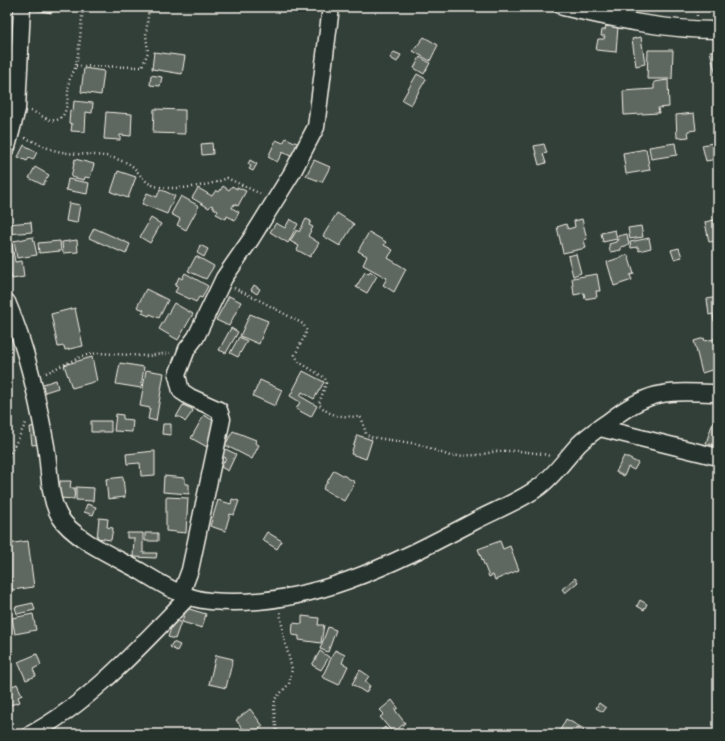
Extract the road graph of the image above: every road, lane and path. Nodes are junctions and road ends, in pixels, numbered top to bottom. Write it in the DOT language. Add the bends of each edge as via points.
graph roads {
  1 [pos="22,7"];
  2 [pos="83,7"];
  3 [pos="149,7"];
  4 [pos="331,7"];
  5 [pos="563,7"];
  6 [pos="587,10"];
  7 [pos="718,30"];
  8 [pos="76,66"];
  9 [pos="18,109"];
  10 [pos="8,144"];
  11 [pos="273,202"];
  12 [pos="222,283"];
  13 [pos="7,302"];
  14 [pos="187,349"];
  15 [pos="32,376"];
  16 [pos="718,393"];
  17 [pos="38,401"];
  18 [pos="600,428"];
  19 [pos="718,457"];
  20 [pos="7,460"];
  21 [pos="564,462"];
  22 [pos="184,596"];
  23 [pos="279,600"];
  24 [pos="31,734"];
  25 [pos="277,734"];
  1 -- 9 [label="street"];
  2 -- 8 [label="path"];
  3 -- 8 [label="path" via="146,35 148,52 142,67"];
  4 -- 11 [label="street" via="316,127 292,173"];
  5 -- 6 [label="street"];
  6 -- 7 [label="street" via="641,24"];
  8 -- 9 [label="path" via="69,80 67,107 62,118 51,120 35,112"];
  9 -- 10 [label="street"];
  10 -- 11 [label="path" via="21,137 62,153 104,156 128,162 147,182 163,188 197,186 227,178"];
  11 -- 12 [label="street"];
  12 -- 14 [label="street" via="196,338"];
  12 -- 21 [label="path" via="303,324 307,331 295,355 299,362 325,378 320,404 330,413 339,416 360,417 366,434 370,437 418,444 450,456 520,451 543,454"];
  13 -- 15 [label="street"];
  14 -- 15 [label="path" via="146,356 97,353 82,356 49,372"];
  14 -- 22 [label="street" via="177,375 181,391 219,410 222,419"];
  15 -- 17 [label="street"];
  16 -- 18 [label="street" via="672,392 652,395 636,402"];
  17 -- 20 [label="path"];
  17 -- 22 [label="street" via="50,478 59,516 70,531"];
  18 -- 19 [label="street"];
  18 -- 21 [label="street" via="581,442"];
  21 -- 23 [label="street" via="540,486 519,499 393,563 333,586"];
  22 -- 23 [label="street" via="216,602"];
  22 -- 24 [label="street" via="100,684 72,707"];
  23 -- 25 [label="path" via="284,638 292,669 289,684 275,698"];
}
